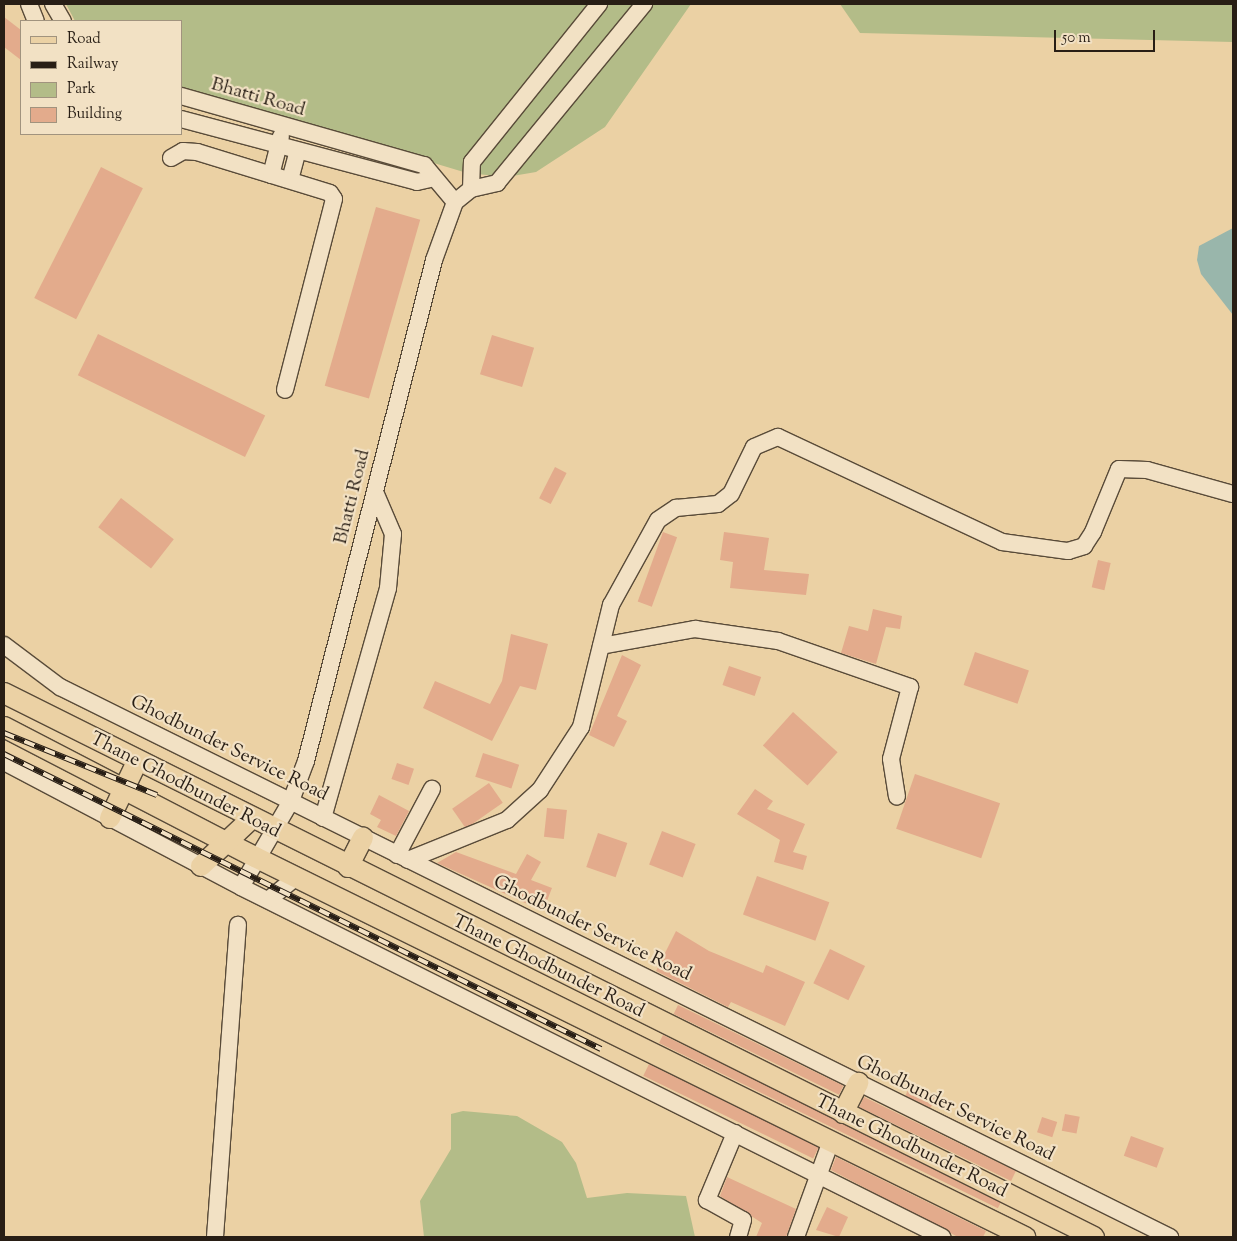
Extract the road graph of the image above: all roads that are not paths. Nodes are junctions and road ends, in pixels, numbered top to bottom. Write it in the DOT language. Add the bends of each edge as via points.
graph roads {
  1 [pos="28,4"];
  2 [pos="53,4"];
  3 [pos="599,4"];
  4 [pos="644,4"];
  5 [pos="36,20"];
  6 [pos="62,20"];
  7 [pos="182,96"];
  8 [pos="218,107"];
  9 [pos="182,119"];
  10 [pos="284,126"];
  11 [pos="212,127"];
  12 [pos="278,145"];
  13 [pos="298,150"];
  14 [pos="171,158"];
  15 [pos="271,174"];
  16 [pos="434,178"];
  17 [pos="290,180"];
  18 [pos="471,189"];
  19 [pos="455,202"];
  20 [pos="285,390"];
  21 [pos="375,492"];
  22 [pos="1233,494"];
  23 [pos="4,645"];
  24 [pos="602,646"];
  25 [pos="4,693"];
  26 [pos="4,727"];
  27 [pos="4,762"];
  28 [pos="137,762"];
  29 [pos="124,788"];
  30 [pos="432,789"];
  31 [pos="897,797"];
  32 [pos="291,801"];
  33 [pos="110,818"];
  34 [pos="323,818"];
  35 [pos="251,819"];
  36 [pos="271,829"];
  37 [pos="363,838"];
  38 [pos="227,842"];
  39 [pos="255,856"];
  40 [pos="402,858"];
  41 [pos="201,866"];
  42 [pos="348,868"];
  43 [pos="296,876"];
  44 [pos="241,887"];
  45 [pos="268,900"];
  46 [pos="238,925"];
  47 [pos="858,1083"];
  48 [pos="843,1113"];
  49 [pos="735,1133"];
  50 [pos="831,1141"];
  51 [pos="817,1175"];
  52 [pos="1017,1235"];
  53 [pos="216,1237"];
  54 [pos="738,1237"];
  55 [pos="796,1237"];
  56 [pos="942,1237"];
  57 [pos="1094,1237"];
  58 [pos="1170,1237"];
  1 -- 5 [label="street"];
  2 -- 6 [label="street"];
  3 -- 18 [label="street" via="472,162"];
  4 -- 18 [label="street" via="497,183"];
  7 -- 8 [label="street, Bhatti Road"];
  8 -- 10 [label="street, Bhatti Road"];
  8 -- 11 [label="street"];
  9 -- 11 [label="street"];
  10 -- 12 [label="street"];
  10 -- 16 [label="street, Bhatti Road" via="424,165"];
  11 -- 12 [label="street"];
  12 -- 13 [label="street"];
  12 -- 15 [label="street"];
  13 -- 16 [label="street" via="417,182"];
  13 -- 17 [label="street"];
  14 -- 15 [label="street" via="183,151 197,152"];
  15 -- 17 [label="street"];
  16 -- 19 [label="street, Bhatti Road"];
  17 -- 20 [label="street" via="330,193 334,199"];
  18 -- 19 [label="street"];
  19 -- 21 [label="street, Bhatti Road" via="434,260"];
  21 -- 32 [label="street, Bhatti Road" via="306,761"];
  21 -- 34 [label="street" via="393,534 388,588"];
  22 -- 24 [label="street" via="1146,470 1118,469 1084,546 1068,550 1036,547 1002,542 974,531 778,438 754,446 731,494 718,504 676,508 658,520 622,579"];
  23 -- 32 [label="street, Ghodbunder Service Road" via="60,687"];
  24 -- 31 [label="street" via="695,629 778,641 910,687 891,759"];
  24 -- 40 [label="street" via="581,727 540,790 507,820"];
  25 -- 28 [label="main road, Thane Ghodbunder Road"];
  26 -- 29 [label="main road, Thane Ghodbunder Road"];
  27 -- 33 [label="street"];
  28 -- 29 [label="main road"];
  28 -- 35 [label="main road, Thane Ghodbunder Road"];
  29 -- 33 [label="main road"];
  29 -- 38 [label="main road, Thane Ghodbunder Road"];
  30 -- 40 [label="street"];
  32 -- 34 [label="street, Ghodbunder Service Road"];
  32 -- 36 [label="street, Bhatti Road"];
  33 -- 41 [label="street"];
  34 -- 37 [label="street, Ghodbunder Service Road"];
  35 -- 36 [label="main road, Thane Ghodbunder Road"];
  35 -- 38 [label="main road"];
  36 -- 39 [label="street, Bhatti Road"];
  36 -- 42 [label="main road, Thane Ghodbunder Road"];
  37 -- 40 [label="street, Ghodbunder Service Road"];
  37 -- 42 [label="main road"];
  38 -- 39 [label="main road, Thane Ghodbunder Road"];
  38 -- 41 [label="main road"];
  39 -- 43 [label="main road, Thane Ghodbunder Road"];
  39 -- 44 [label="street, Bhatti Road"];
  40 -- 47 [label="street, Ghodbunder Service Road"];
  41 -- 44 [label="street"];
  42 -- 48 [label="main road, Thane Ghodbunder Road"];
  43 -- 45 [label="street"];
  43 -- 50 [label="main road, Thane Ghodbunder Road"];
  44 -- 45 [label="street"];
  45 -- 49 [label="street"];
  46 -- 53 [label="street"];
  47 -- 48 [label="main road"];
  47 -- 58 [label="street, Ghodbunder Service Road"];
  48 -- 57 [label="main road, Thane Ghodbunder Road"];
  49 -- 51 [label="street"];
  49 -- 54 [label="street" via="707,1200 743,1220"];
  50 -- 51 [label="street"];
  50 -- 52 [label="main road, Thane Ghodbunder Road"];
  51 -- 55 [label="street"];
  51 -- 56 [label="street"];
}
